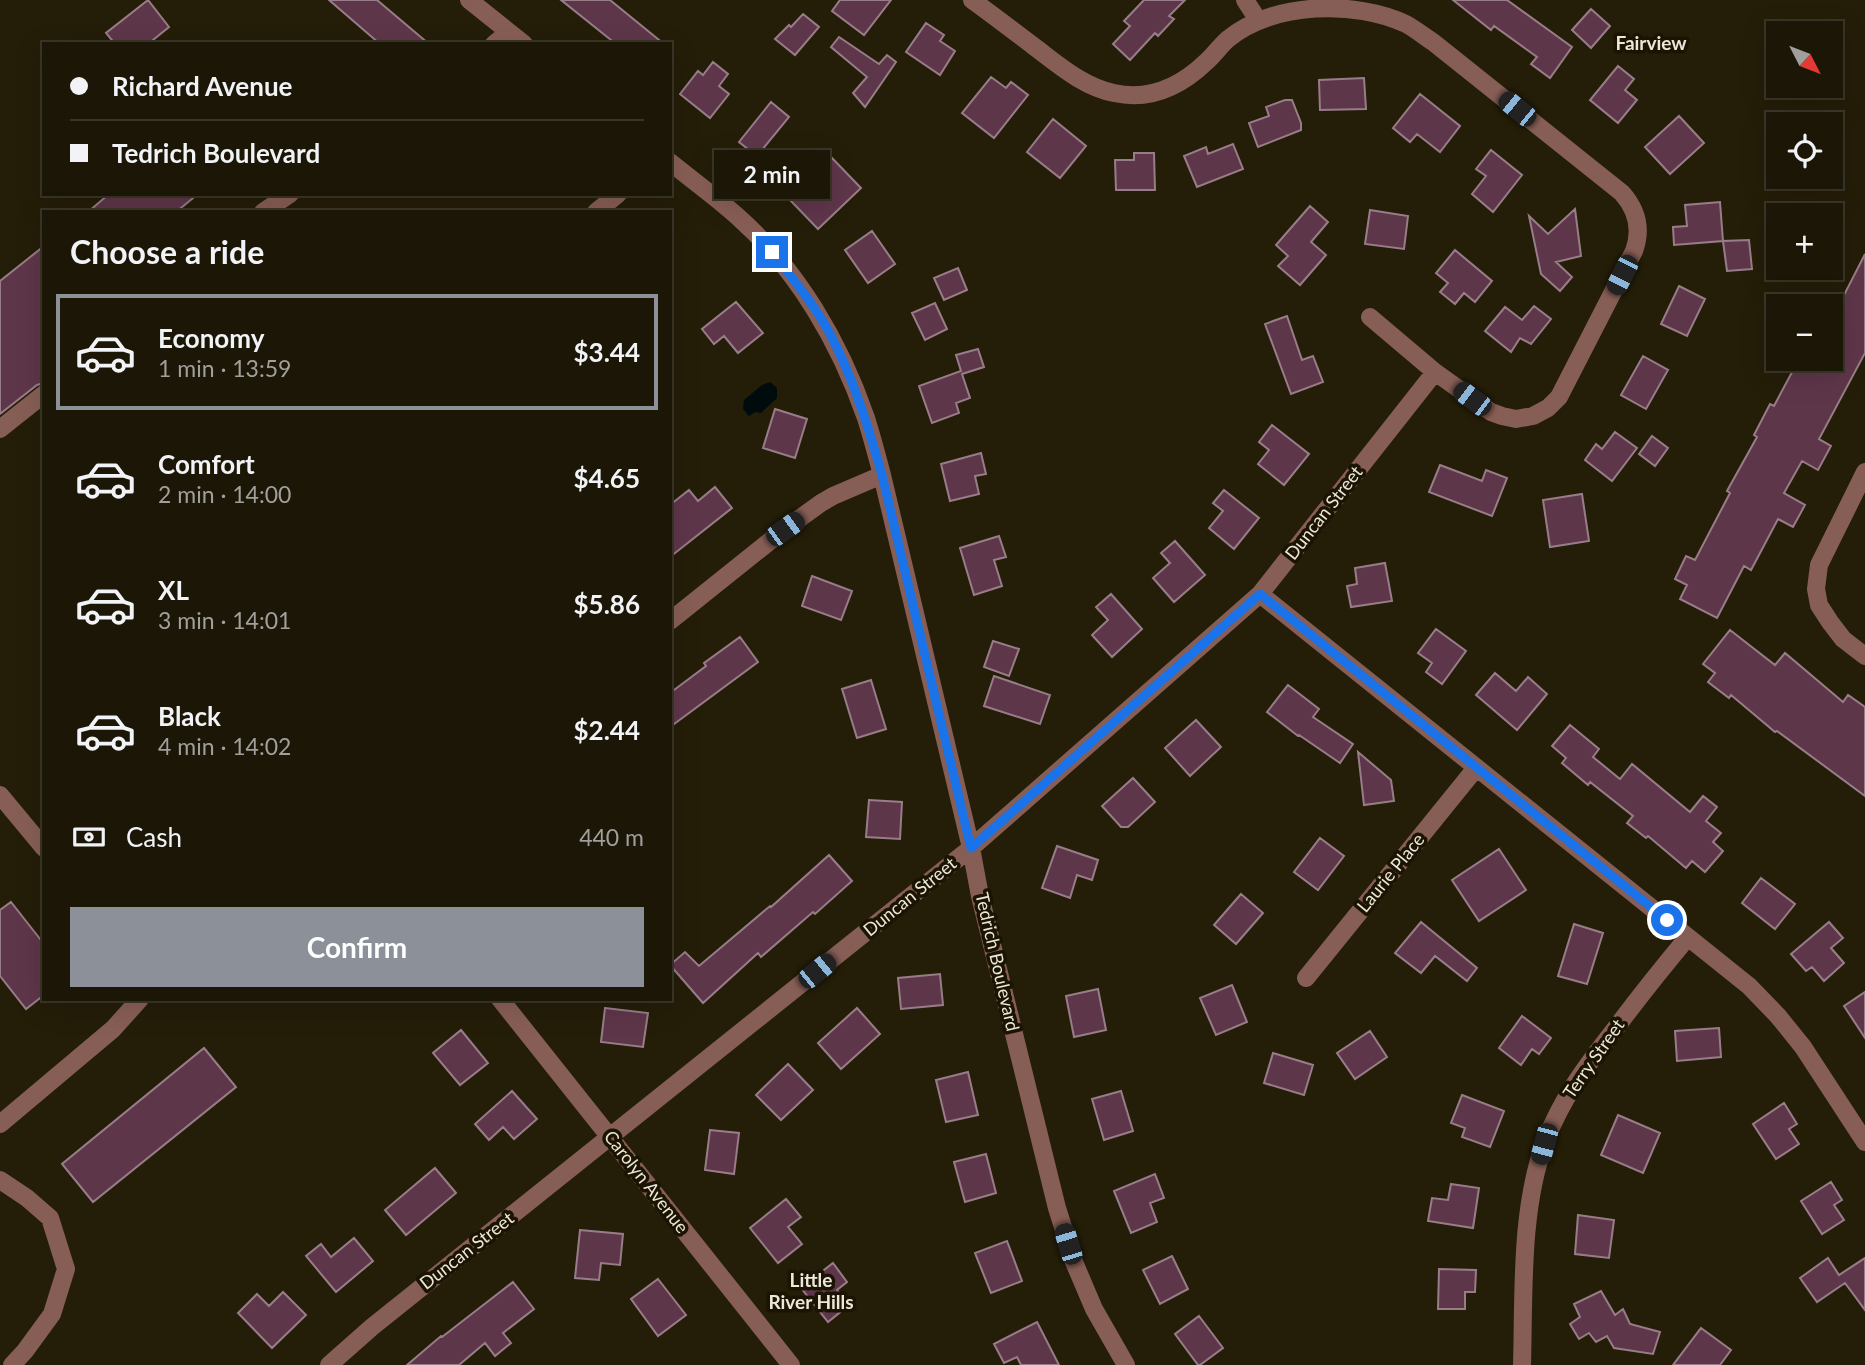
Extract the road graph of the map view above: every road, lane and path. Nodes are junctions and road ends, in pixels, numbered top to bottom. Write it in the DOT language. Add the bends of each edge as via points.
graph roads {
  1 [pos="469,0"];
  2 [pos="972,0"];
  3 [pos="1245,0"];
  4 [pos="1258,20"];
  5 [pos="509,32"];
  6 [pos="496,42"];
  7 [pos="522,42"];
  8 [pos="672,164"];
  9 [pos="287,196"];
  10 [pos="616,196"];
  11 [pos="265,210"];
  12 [pos="598,210"];
  13 [pos="1370,317"];
  14 [pos="1435,372"];
  15 [pos="42,396"];
  16 [pos="0,429"];
  17 [pos="1865,472"];
  18 [pos="882,475"];
  19 [pos="1860,494"];
  20 [pos="1260,594"];
  21 [pos="672,619"];
  22 [pos="1865,656"];
  23 [pos="1476,768"];
  24 [pos="0,795"];
  25 [pos="42,846"];
  26 [pos="971,848"];
  27 [pos="1688,937"];
  28 [pos="1306,978"];
  29 [pos="138,1001"];
  30 [pos="502,1001"];
  31 [pos="0,1124"];
  32 [pos="611,1138"];
  33 [pos="1865,1142"];
  34 [pos="0,1180"];
  35 [pos="12,1365"];
  36 [pos="328,1365"];
  37 [pos="791,1365"];
  38 [pos="1126,1365"];
  39 [pos="1522,1365"];
  1 -- 5 [label="street"];
  2 -- 4 [label="street" via="1068,72 1092,86 1135,96 1166,90 1188,79 1227,40"];
  3 -- 4 [label="street"];
  4 -- 14 [label="street" via="1297,9 1346,8 1406,24 1622,193 1637,217 1634,251 1559,397 1548,408 1516,419 1502,416"];
  5 -- 6 [label="street"];
  5 -- 7 [label="street"];
  8 -- 18 [label="street, Tedrich Boulevard" via="738,217 802,290 848,371"];
  9 -- 11 [label="street"];
  10 -- 12 [label="street"];
  13 -- 14 [label="street"];
  14 -- 20 [label="street, Duncan Street"];
  15 -- 16 [label="street"];
  17 -- 19 [label="street"];
  18 -- 21 [label="street" via="821,503"];
  18 -- 26 [label="street, Tedrich Boulevard"];
  19 -- 22 [label="street" via="1819,565 1816,589 1830,622"];
  20 -- 23 [label="street"];
  20 -- 26 [label="street, Duncan Street"];
  23 -- 27 [label="street"];
  23 -- 28 [label="street, Laurie Place"];
  24 -- 25 [label="street"];
  26 -- 32 [label="street, Duncan Street"];
  26 -- 38 [label="street, Tedrich Boulevard" via="1057,1208 1094,1309"];
  27 -- 33 [label="street" via="1778,1016"];
  27 -- 39 [label="street, Terry Street" via="1580,1074 1544,1144 1525,1251"];
  29 -- 31 [label="street" via="113,1029"];
  30 -- 32 [label="street, Carolyn Avenue"];
  32 -- 36 [label="street, Duncan Street"];
  32 -- 37 [label="street, Carolyn Avenue"];
  34 -- 35 [label="street" via="50,1218 66,1269 52,1314"];
}
